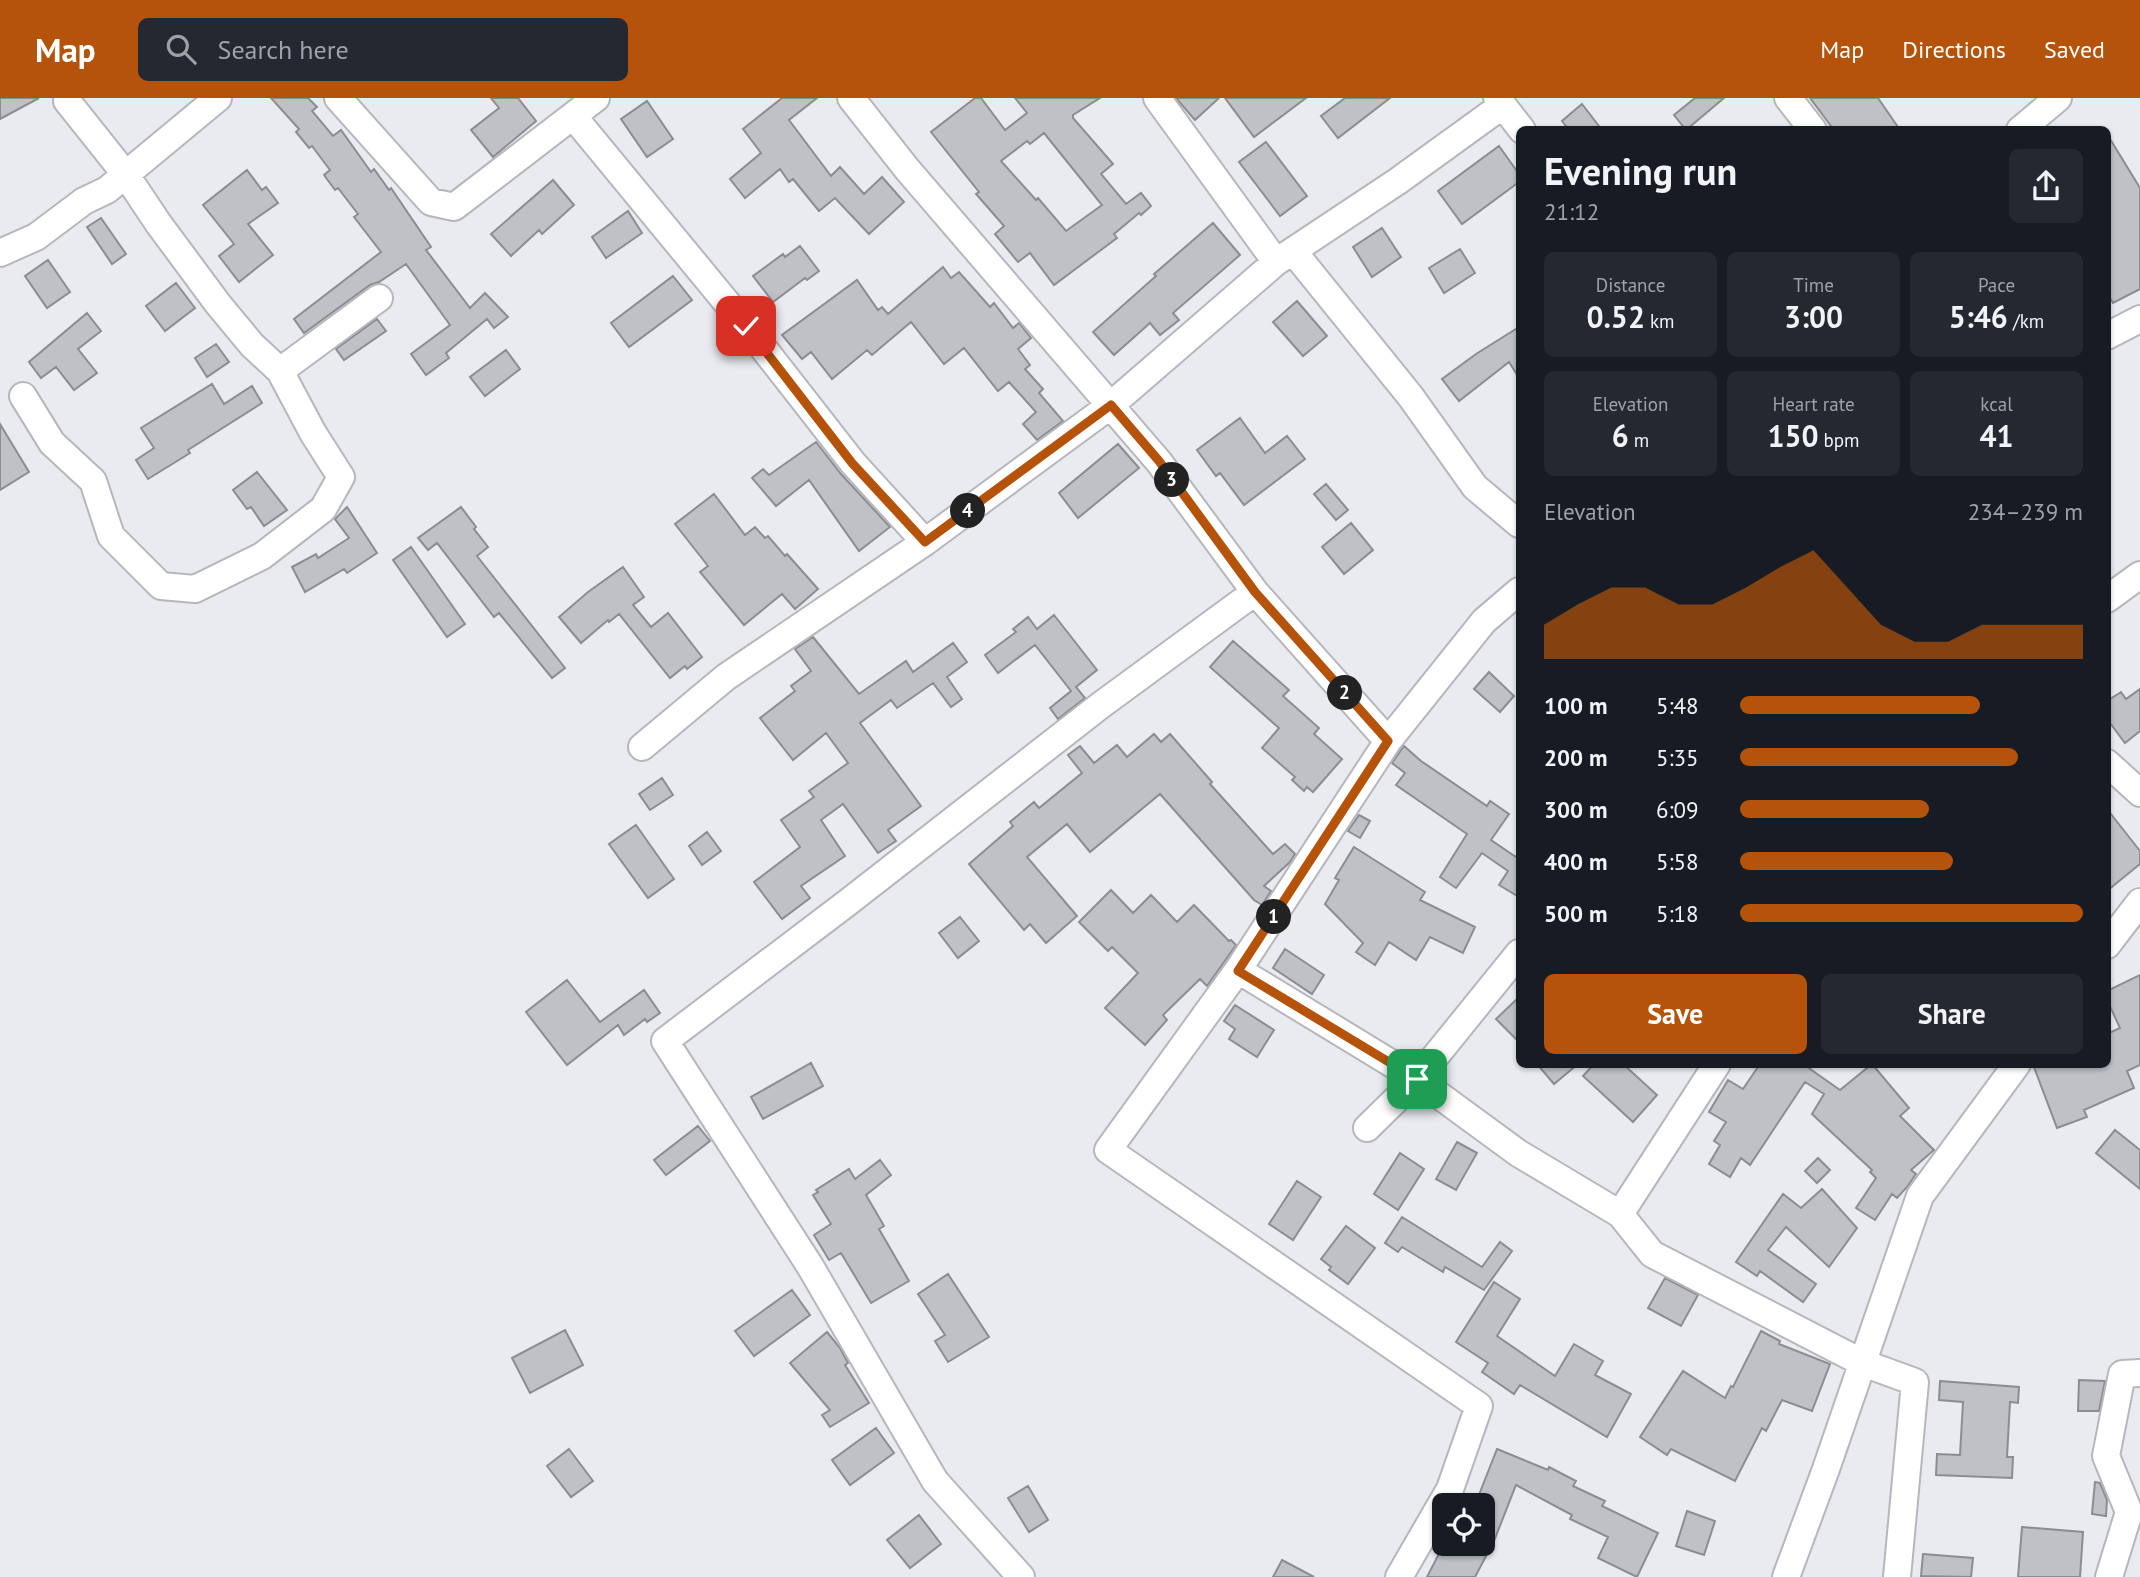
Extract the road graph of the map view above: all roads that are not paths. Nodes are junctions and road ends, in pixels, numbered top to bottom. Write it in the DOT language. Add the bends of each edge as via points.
graph roads {
  1 [pos="218,98"];
  2 [pos="338,98"];
  3 [pos="596,98"];
  4 [pos="851,98"];
  5 [pos="1157,98"];
  6 [pos="1788,98"];
  7 [pos="2058,98"];
  8 [pos="67,101"];
  9 [pos="1500,102"];
  10 [pos="573,116"];
  11 [pos="1519,126"];
  12 [pos="1810,126"];
  13 [pos="2025,126"];
  14 [pos="126,175"];
  15 [pos="0,253"];
  16 [pos="1285,256"];
  17 [pos="379,298"];
  18 [pos="2140,319"];
  19 [pos="2111,334"];
  20 [pos="280,371"];
  21 [pos="23,396"];
  22 [pos="1111,405"];
  23 [pos="1516,521"];
  24 [pos="925,542"];
  25 [pos="2140,575"];
  26 [pos="1255,592"];
  27 [pos="1516,594"];
  28 [pos="2111,596"];
  29 [pos="1388,741"];
  30 [pos="642,747"];
  31 [pos="2111,767"];
  32 [pos="2140,793"];
  33 [pos="2140,902"];
  34 [pos="2111,940"];
  35 [pos="1516,957"];
  36 [pos="1238,971"];
  37 [pos="1714,1068"];
  38 [pos="2014,1068"];
  39 [pos="1417,1079"];
  40 [pos="1367,1128"];
  41 [pos="1620,1214"];
  42 [pos="1863,1363"];
  43 [pos="2140,1373"];
  44 [pos="1021,1577"];
  45 [pos="1398,1577"];
  46 [pos="1786,1577"];
  47 [pos="1897,1577"];
  48 [pos="2109,1577"];
  1 -- 14 [label="street"];
  2 -- 10 [label="street" via="431,202 454,207"];
  3 -- 10 [label="street"];
  4 -- 22 [label="street"];
  5 -- 16 [label="street"];
  6 -- 12 [label="street"];
  7 -- 13 [label="street"];
  8 -- 14 [label="street"];
  9 -- 11 [label="street"];
  9 -- 16 [label="street" via="1398,180"];
  10 -- 24 [label="street" via="852,463"];
  14 -- 15 [label="street" via="36,237"];
  14 -- 20 [label="street" via="218,304"];
  16 -- 22 [label="street"];
  16 -- 23 [label="street" via="1411,397 1475,487"];
  17 -- 20 [label="street"];
  18 -- 19 [label="street"];
  20 -- 21 [label="street" via="341,477 323,509 262,556 195,589 162,586 111,536 93,481 52,443"];
  22 -- 24 [label="street"];
  22 -- 26 [label="street" via="1159,461"];
  24 -- 30 [label="street" via="726,677"];
  25 -- 28 [label="street"];
  26 -- 29 [label="street"];
  26 -- 44 [label="street" via="665,1041 810,1266 935,1480"];
  27 -- 29 [label="street" via="1484,621"];
  29 -- 36 [label="street"];
  31 -- 32 [label="street"];
  33 -- 34 [label="street"];
  35 -- 39 [label="street"];
  36 -- 39 [label="street"];
  36 -- 45 [label="street" via="1108,1150 1479,1406 1450,1489"];
  37 -- 41 [label="street"];
  38 -- 42 [label="street" via="1920,1196"];
  39 -- 40 [label="street"];
  39 -- 41 [label="street" via="1518,1153"];
  41 -- 42 [label="street" via="1652,1254"];
  42 -- 46 [label="street"];
  42 -- 47 [label="street" via="1915,1382"];
  43 -- 48 [label="street" via="2122,1374 2106,1456 2129,1512"];
}
